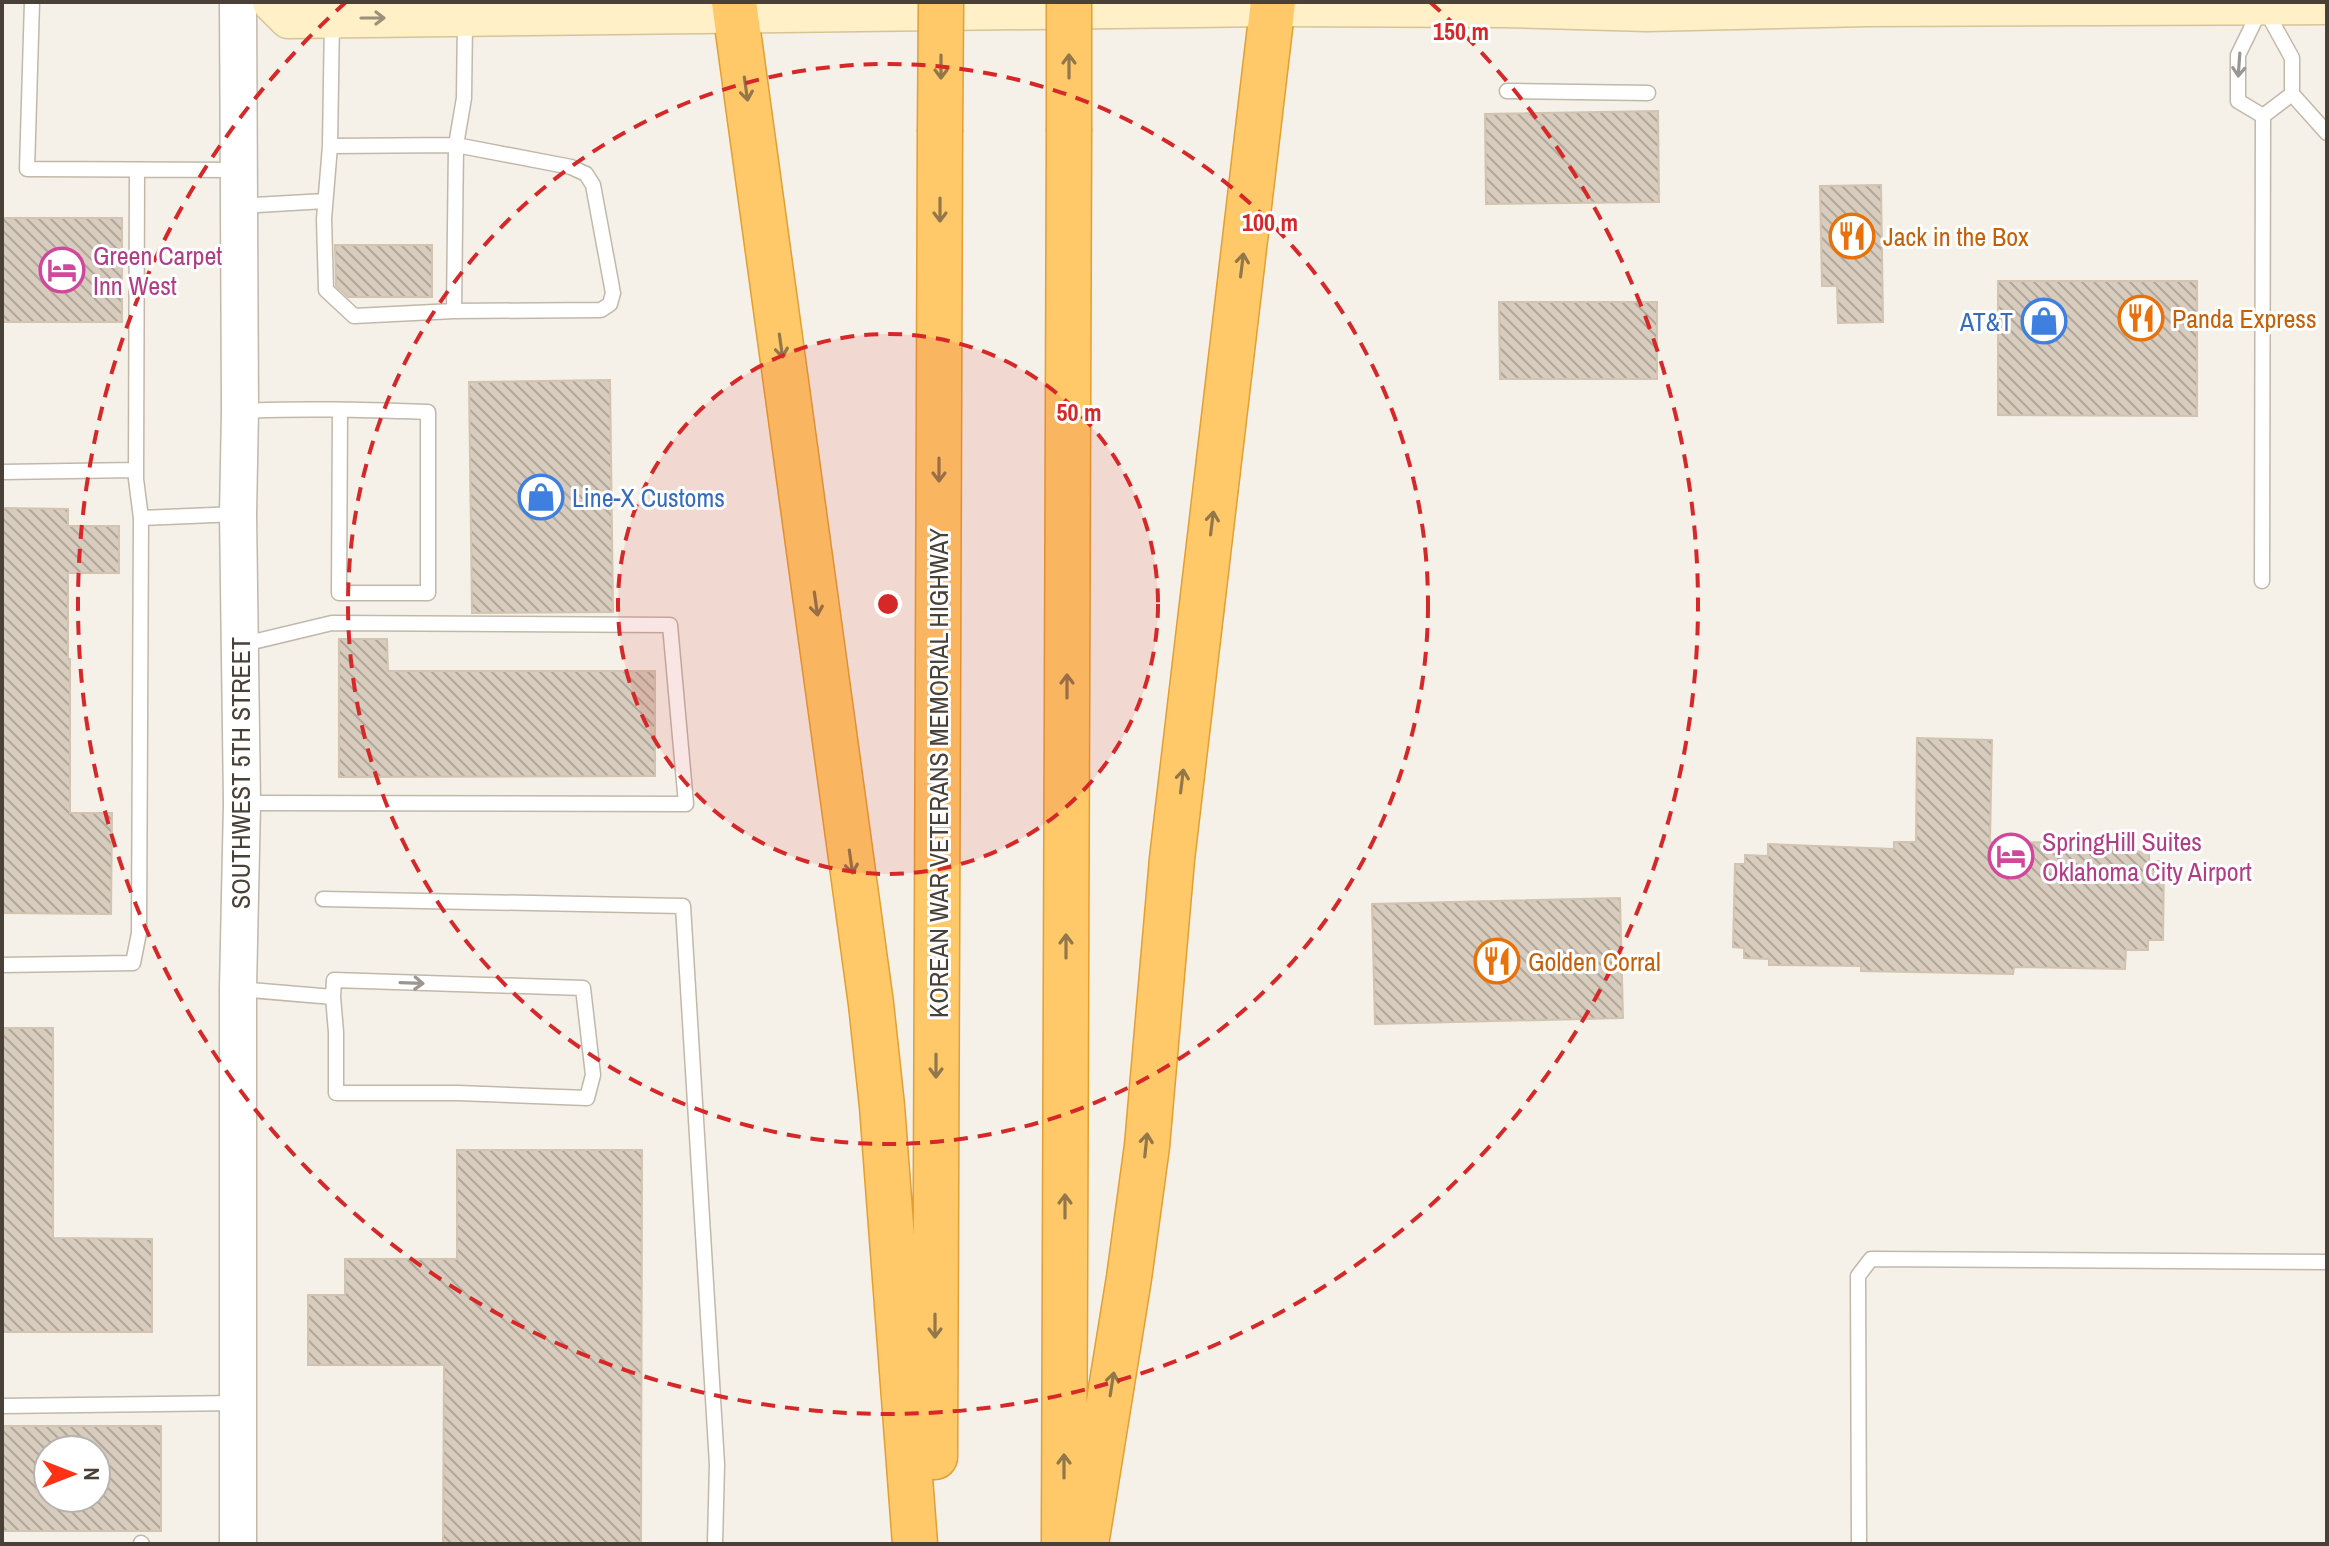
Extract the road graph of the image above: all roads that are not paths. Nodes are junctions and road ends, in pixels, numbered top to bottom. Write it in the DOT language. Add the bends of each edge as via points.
graph roads {
  1 [pos="32,2"];
  2 [pos="238,2"];
  3 [pos="273,2"];
  4 [pos="941,2"];
  5 [pos="1069,2"];
  6 [pos="1274,4"];
  7 [pos="2263,4"];
  8 [pos="2327,4"];
  9 [pos="735,7"];
  10 [pos="465,17"];
  11 [pos="332,18"];
  12 [pos="1507,91"];
  13 [pos="1648,93"];
  14 [pos="2292,94"];
  15 [pos="2263,116"];
  16 [pos="2327,133"];
  17 [pos="456,145"];
  18 [pos="330,146"];
  19 [pos="137,170"];
  20 [pos="238,170"];
  21 [pos="325,201"];
  22 [pos="239,206"];
  23 [pos="454,311"];
  24 [pos="340,410"];
  25 [pos="240,411"];
  26 [pos="136,470"];
  27 [pos="2,472"];
  28 [pos="238,514"];
  29 [pos="141,518"];
  30 [pos="2262,581"];
  31 [pos="240,645"];
  32 [pos="242,803"];
  33 [pos="323,899"];
  34 [pos="2,965"];
  35 [pos="238,989"];
  36 [pos="333,997"];
  37 [pos="2327,1262"];
  38 [pos="238,1403"];
  39 [pos="2,1406"];
  40 [pos="238,1544"];
  41 [pos="715,1544"];
  42 [pos="915,1544"];
  43 [pos="934,1544"];
  44 [pos="1064,1544"];
  45 [pos="1086,1544"];
  46 [pos="1859,1544"];
  1 -- 19 [label="lane" via="27,169"];
  2 -- 20 [label="street, SOUTHWEST 5TH STREET"];
  3 -- 11 [label="main road" via="289,18"];
  4 -- 43 [label="highway, KOREAN WAR VETERANS MEMORIAL HIGHWAY, one-way, bridge"];
  44 -- 5 [label="highway, one-way, bridge"];
  6 -- 7 [label="main road" via="1647,11"];
  6 -- 9 [label="main road"];
  45 -- 6 [label="highway, one-way" via="1147,1146 1172,859"];
  7 -- 8 [label="main road"];
  7 -- 14 [label="lane" via="2292,58"];
  7 -- 15 [label="lane, one-way" via="2238,55 2238,101"];
  9 -- 10 [label="main road"];
  9 -- 42 [label="highway, one-way" via="871,1004"];
  11 -- 10 [label="main road, one-way"];
  10 -- 17 [label="lane" via="464,98"];
  11 -- 18 [label="lane"];
  12 -- 13 [label="lane"];
  14 -- 15 [label="lane"];
  14 -- 16 [label="lane"];
  15 -- 30 [label="lane"];
  17 -- 18 [label="lane"];
  17 -- 23 [label="lane"];
  17 -- 23 [label="lane" via="586,174 593,185 613,293 601,310"];
  18 -- 21 [label="lane"];
  19 -- 20 [label="lane"];
  19 -- 26 [label="lane"];
  20 -- 22 [label="street, SOUTHWEST 5TH STREET"];
  21 -- 22 [label="lane"];
  21 -- 23 [label="lane" via="326,290 354,316"];
  22 -- 25 [label="street, SOUTHWEST 5TH STREET"];
  24 -- 24 [label="lane" via="428,412 428,593 339,593"];
  24 -- 25 [label="lane"];
  25 -- 28 [label="street, SOUTHWEST 5TH STREET"];
  26 -- 27 [label="lane"];
  26 -- 29 [label="lane"];
  28 -- 29 [label="lane"];
  28 -- 31 [label="street, SOUTHWEST 5TH STREET"];
  29 -- 34 [label="lane" via="139,933 133,963"];
  31 -- 32 [label="street, SOUTHWEST 5TH STREET"];
  31 -- 32 [label="lane" via="332,623 670,625 686,804"];
  32 -- 35 [label="street, SOUTHWEST 5TH STREET"];
  33 -- 41 [label="lane" via="683,906 717,1464"];
  35 -- 36 [label="lane"];
  35 -- 38 [label="street, SOUTHWEST 5TH STREET"];
  36 -- 36 [label="lane, one-way" via="334,980 583,988 593,1075 587,1098 336,1093"];
  37 -- 46 [label="lane" via="1871,1259 1858,1276"];
  38 -- 39 [label="lane"];
  38 -- 40 [label="street, SOUTHWEST 5TH STREET"];
}
